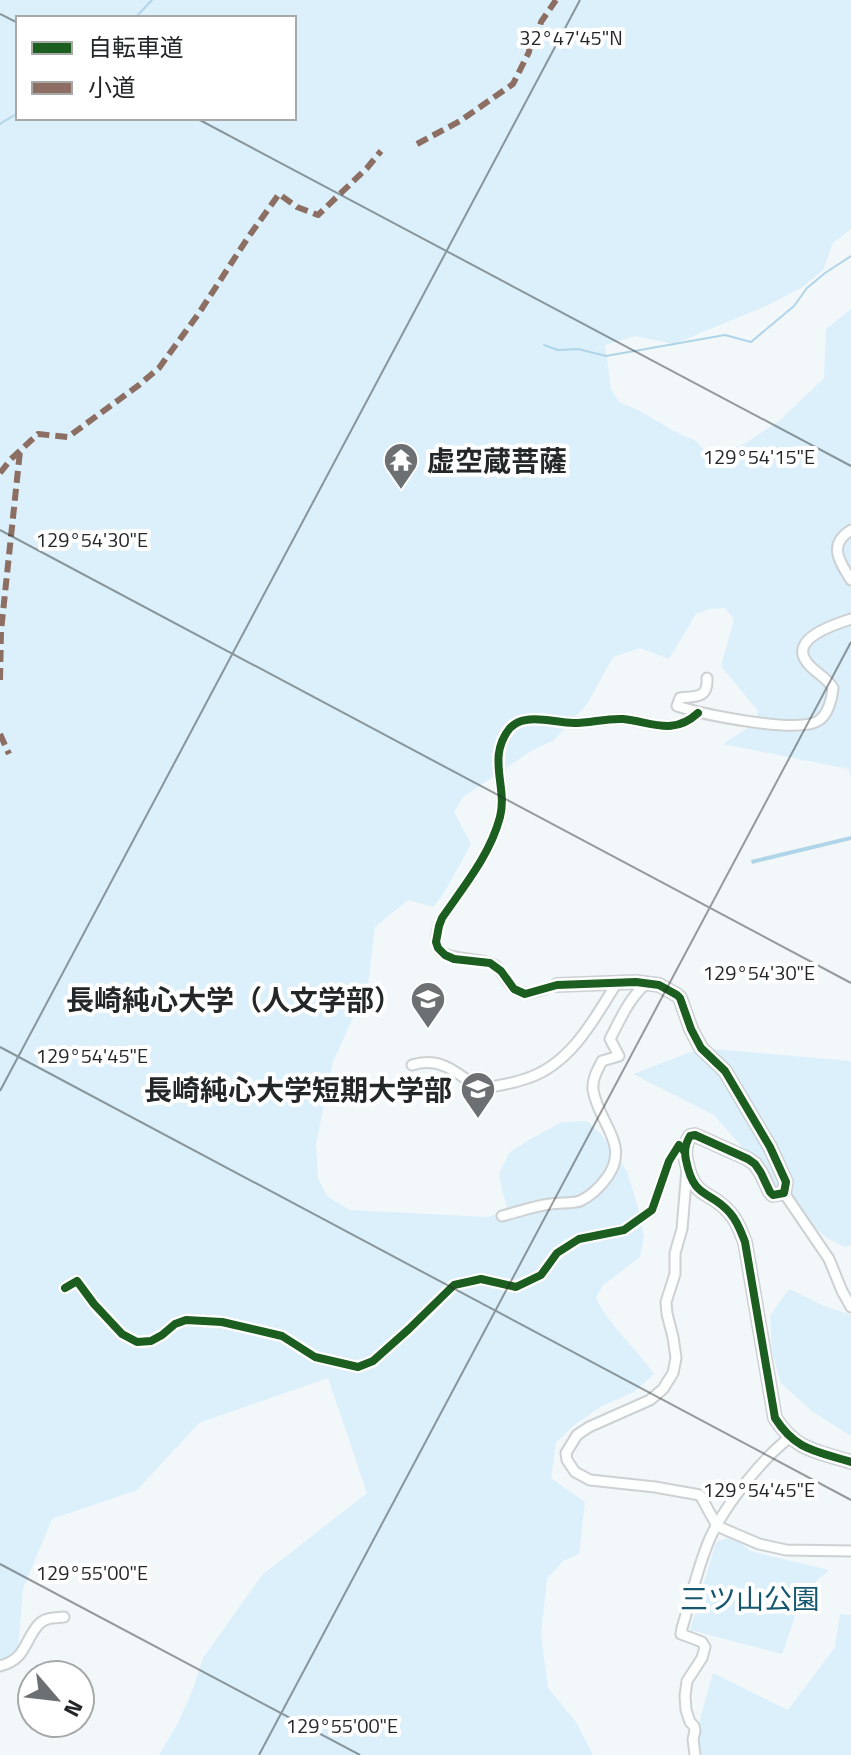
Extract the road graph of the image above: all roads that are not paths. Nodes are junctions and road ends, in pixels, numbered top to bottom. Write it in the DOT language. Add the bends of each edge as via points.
graph roads {
  1 [pos="851,530"];
  2 [pos="851,580"];
  3 [pos="851,619"];
  4 [pos="707,678"];
  5 [pos="698,713"];
  6 [pos="616,984"];
  7 [pos="646,984"];
  8 [pos="557,985"];
  9 [pos="412,1065"];
  10 [pos="684,1151"];
  11 [pos="687,1165"];
  12 [pos="784,1193"];
  13 [pos="502,1216"];
  14 [pos="65,1288"];
  15 [pos="851,1307"];
  16 [pos="789,1438"];
  17 [pos="851,1462"];
  18 [pos="717,1526"];
  19 [pos="851,1551"];
  20 [pos="64,1617"];
  21 [pos="0,1666"];
  22 [pos="695,1755"];
  1 -- 2 [label="street" via="837,550"];
  3 -- 5 [label="street" via="805,642 804,659 833,688 828,708 816,722 761,723"];
  4 -- 5 [label="street" via="703,694 677,702"];
  5 -- 8 [label="street" via="668,727 622,719 527,719 517,722 504,738 497,767 501,816 485,854 442,918 436,942 454,959 496,966 514,989 525,994"];
  6 -- 7 [label="street"];
  6 -- 8 [label="street"];
  6 -- 9 [label="street" via="567,1053 529,1078 479,1089 450,1067"];
  7 -- 12 [label="street" via="669,989 680,998 701,1048 725,1071 770,1147 786,1182"];
  7 -- 13 [label="street" via="610,1039 619,1056 602,1061 593,1079 617,1150 614,1167 602,1184 576,1203"];
  10 -- 11 [label="street"];
  10 -- 12 [label="street" via="690,1136 713,1142 755,1164 773,1195"];
  10 -- 14 [label="street" via="679,1145 669,1161 652,1210 624,1230 579,1239 557,1253 541,1275 516,1287 481,1279 454,1285 373,1361 358,1367 315,1357 282,1336 222,1322 186,1320 151,1341 137,1342 122,1334 77,1281"];
  11 -- 16 [label="street" via="696,1186 728,1209 742,1233 775,1418"];
  11 -- 18 [label="street" via="682,1229 666,1302 676,1358 673,1373 650,1400 577,1435 566,1453 575,1472 590,1480 700,1495"];
  12 -- 15 [label="street" via="829,1259"];
  16 -- 17 [label="street"];
  16 -- 18 [label="street" via="757,1470"];
  18 -- 19 [label="street" via="786,1550"];
  18 -- 22 [label="street" via="681,1634 705,1647 685,1696"];
  20 -- 21 [label="street" via="42,1622 15,1659"];
}
